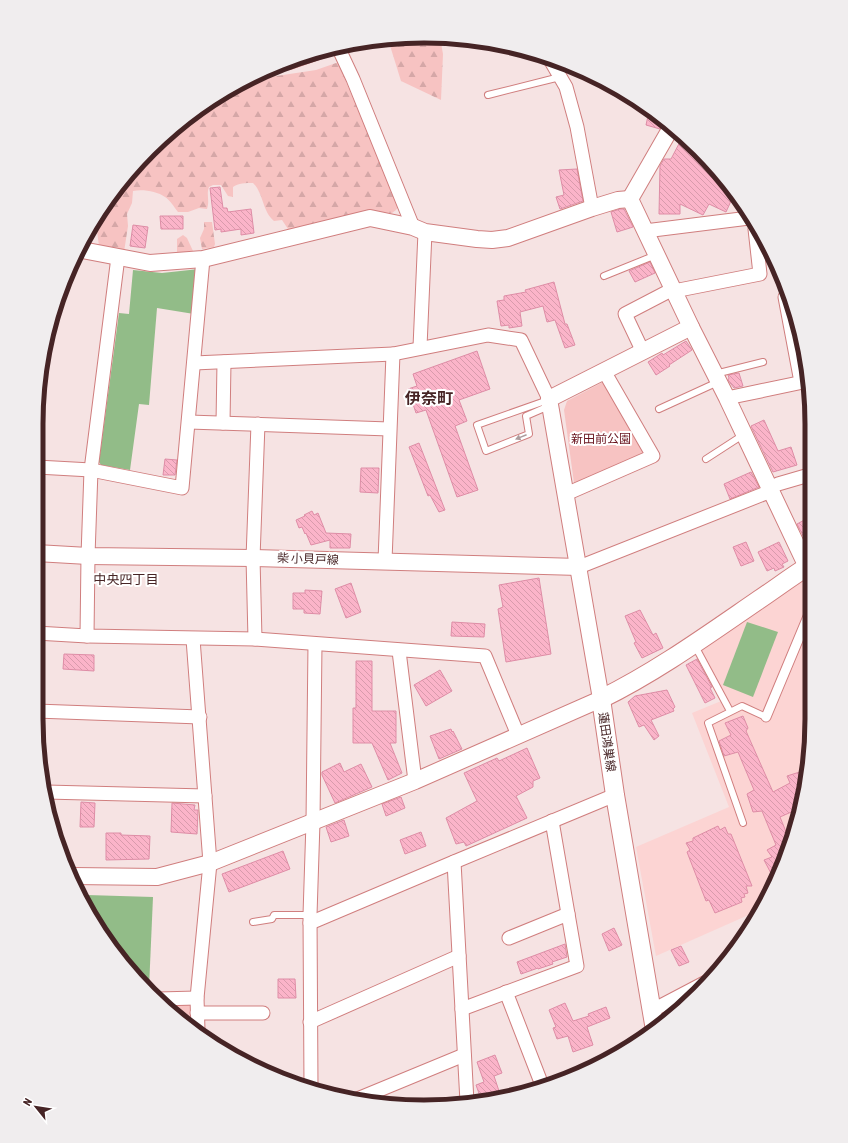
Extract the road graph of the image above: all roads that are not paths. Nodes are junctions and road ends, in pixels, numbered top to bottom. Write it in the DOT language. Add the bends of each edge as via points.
graph roads {
  1 [pos="340,52"];
  2 [pos="554,66"];
  3 [pos="560,77"];
  4 [pos="488,95"];
  5 [pos="668,132"];
  6 [pos="630,199"];
  7 [pos="592,208"];
  8 [pos="745,219"];
  9 [pos="419,229"];
  10 [pos="645,231"];
  11 [pos="756,237"];
  12 [pos="84,250"];
  13 [pos="657,254"];
  14 [pos="118,257"];
  15 [pos="204,259"];
  16 [pos="604,276"];
  17 [pos="673,290"];
  18 [pos="691,327"];
  19 [pos="420,347"];
  20 [pos="643,352"];
  21 [pos="393,354"];
  22 [pos="224,362"];
  23 [pos="763,362"];
  24 [pos="194,363"];
  25 [pos="604,371"];
  26 [pos="717,378"];
  27 [pos="803,382"];
  28 [pos="728,398"];
  29 [pos="550,402"];
  30 [pos="659,409"];
  31 [pos="189,422"];
  32 [pos="223,423"];
  33 [pos="258,424"];
  34 [pos="390,429"];
  35 [pos="744,434"];
  36 [pos="706,460"];
  37 [pos="43,467"];
  38 [pos="91,470"];
  39 [pos="805,476"];
  40 [pos="770,490"];
  41 [pos="566,494"];
  42 [pos="43,553"];
  43 [pos="88,556"];
  44 [pos="254,558"];
  45 [pos="385,561"];
  46 [pos="805,561"];
  47 [pos="579,567"];
  48 [pos="805,572"];
  49 [pos="805,625"];
  50 [pos="43,633"];
  51 [pos="87,636"];
  52 [pos="193,639"];
  53 [pos="256,639"];
  54 [pos="314,644"];
  55 [pos="694,645"];
  56 [pos="399,651"];
  57 [pos="601,698"];
  58 [pos="43,711"];
  59 [pos="730,712"];
  60 [pos="200,717"];
  61 [pos="766,717"];
  62 [pos="518,735"];
  63 [pos="415,781"];
  64 [pos="50,792"];
  65 [pos="615,795"];
  66 [pos="205,796"];
  67 [pos="552,821"];
  68 [pos="313,822"];
  69 [pos="742,822"];
  70 [pos="454,862"];
  71 [pos="210,863"];
  72 [pos="77,876"];
  73 [pos="568,914"];
  74 [pos="310,919"];
  75 [pos="253,922"];
  76 [pos="509,938"];
  77 [pos="459,956"];
  78 [pos="691,990"];
  79 [pos="506,992"];
  80 [pos="197,998"];
  81 [pos="166,999"];
  82 [pos="462,1008"];
  83 [pos="653,1010"];
  84 [pos="197,1013"];
  85 [pos="263,1013"];
  86 [pos="310,1022"];
  87 [pos="654,1022"];
  88 [pos="198,1025"];
  89 [pos="464,1055"];
  90 [pos="541,1082"];
  91 [pos="311,1083"];
  92 [pos="366,1096"];
  93 [pos="467,1098"];
  1 -- 9 [label="street"];
  2 -- 3 [label="street"];
  3 -- 4 [label="lane"];
  3 -- 7 [label="street" via="566,87 577,127"];
  5 -- 6 [label="street"];
  6 -- 7 [label="street"];
  6 -- 10 [label="street"];
  7 -- 9 [label="street" via="508,238 492,240"];
  8 -- 10 [label="street"];
  9 -- 15 [label="street" via="370,218"];
  9 -- 19 [label="street"];
  10 -- 13 [label="street"];
  11 -- 17 [label="street" via="760,274"];
  12 -- 14 [label="street"];
  13 -- 16 [label="lane"];
  13 -- 17 [label="street"];
  14 -- 15 [label="street" via="150,263"];
  14 -- 38 [label="street"];
  15 -- 24 [label="street"];
  17 -- 18 [label="street"];
  17 -- 20 [label="street" via="625,314"];
  18 -- 20 [label="street"];
  18 -- 26 [label="street"];
  19 -- 21 [label="street"];
  19 -- 29 [label="street" via="488,335 521,340"];
  20 -- 25 [label="street"];
  21 -- 22 [label="street"];
  21 -- 34 [label="street"];
  22 -- 24 [label="street"];
  22 -- 32 [label="street"];
  23 -- 26 [label="lane"];
  24 -- 31 [label="street"];
  25 -- 29 [label="street"];
  25 -- 41 [label="street" via="653,456"];
  26 -- 28 [label="street"];
  26 -- 30 [label="lane"];
  27 -- 28 [label="street"];
  28 -- 35 [label="street"];
  29 -- 29 [label="lane, one-way" via="526,416 529,434 486,451 477,425"];
  29 -- 41 [label="street"];
  31 -- 32 [label="street"];
  31 -- 38 [label="street" via="182,488"];
  32 -- 33 [label="street"];
  33 -- 34 [label="street"];
  33 -- 44 [label="street"];
  34 -- 45 [label="street"];
  35 -- 36 [label="lane"];
  35 -- 40 [label="street"];
  37 -- 38 [label="street"];
  38 -- 43 [label="street"];
  39 -- 40 [label="street" via="778,484"];
  40 -- 46 [label="street"];
  40 -- 47 [label="street"];
  41 -- 47 [label="street"];
  42 -- 43 [label="street, 柴 小貝戸線"];
  43 -- 44 [label="street, 柴 小貝戸線"];
  43 -- 51 [label="street"];
  44 -- 45 [label="street, 柴 小貝戸線"];
  44 -- 53 [label="street"];
  45 -- 47 [label="street, 柴 小貝戸線"];
  47 -- 57 [label="street"];
  48 -- 55 [label="main road, 蓮田鴻巣線"];
  49 -- 61 [label="street"];
  50 -- 51 [label="street"];
  51 -- 52 [label="street"];
  52 -- 53 [label="street"];
  52 -- 60 [label="street"];
  53 -- 54 [label="street"];
  54 -- 56 [label="street"];
  54 -- 68 [label="street"];
  55 -- 57 [label="main road, 蓮田鴻巣線" via="627,686"];
  55 -- 59 [label="lane"];
  56 -- 62 [label="street" via="485,656"];
  56 -- 63 [label="street"];
  57 -- 62 [label="street"];
  57 -- 65 [label="main road, 蓮田鴻巣線"];
  58 -- 60 [label="street"];
  59 -- 61 [label="lane" via="742,706"];
  59 -- 69 [label="lane" via="708,723"];
  60 -- 66 [label="street"];
  62 -- 63 [label="street"];
  63 -- 68 [label="street"];
  64 -- 66 [label="street"];
  65 -- 67 [label="street"];
  65 -- 83 [label="main road, 蓮田鴻巣線"];
  66 -- 71 [label="street"];
  67 -- 70 [label="street"];
  67 -- 73 [label="street"];
  68 -- 71 [label="street"];
  68 -- 74 [label="street"];
  70 -- 74 [label="street"];
  70 -- 77 [label="street"];
  71 -- 72 [label="street" via="157,877"];
  71 -- 80 [label="street"];
  73 -- 76 [label="street"];
  73 -- 79 [label="street" via="577,966"];
  74 -- 75 [label="lane" via="274,915 272,919"];
  74 -- 86 [label="street"];
  77 -- 82 [label="street"];
  77 -- 86 [label="street"];
  78 -- 83 [label="street"];
  79 -- 82 [label="street"];
  79 -- 90 [label="street"];
  80 -- 81 [label="street"];
  80 -- 84 [label="street"];
  82 -- 89 [label="street"];
  83 -- 87 [label="main road, 蓮田鴻巣線"];
  84 -- 85 [label="street"];
  84 -- 88 [label="street"];
  86 -- 91 [label="street"];
  89 -- 92 [label="street"];
  89 -- 93 [label="street"];
}
